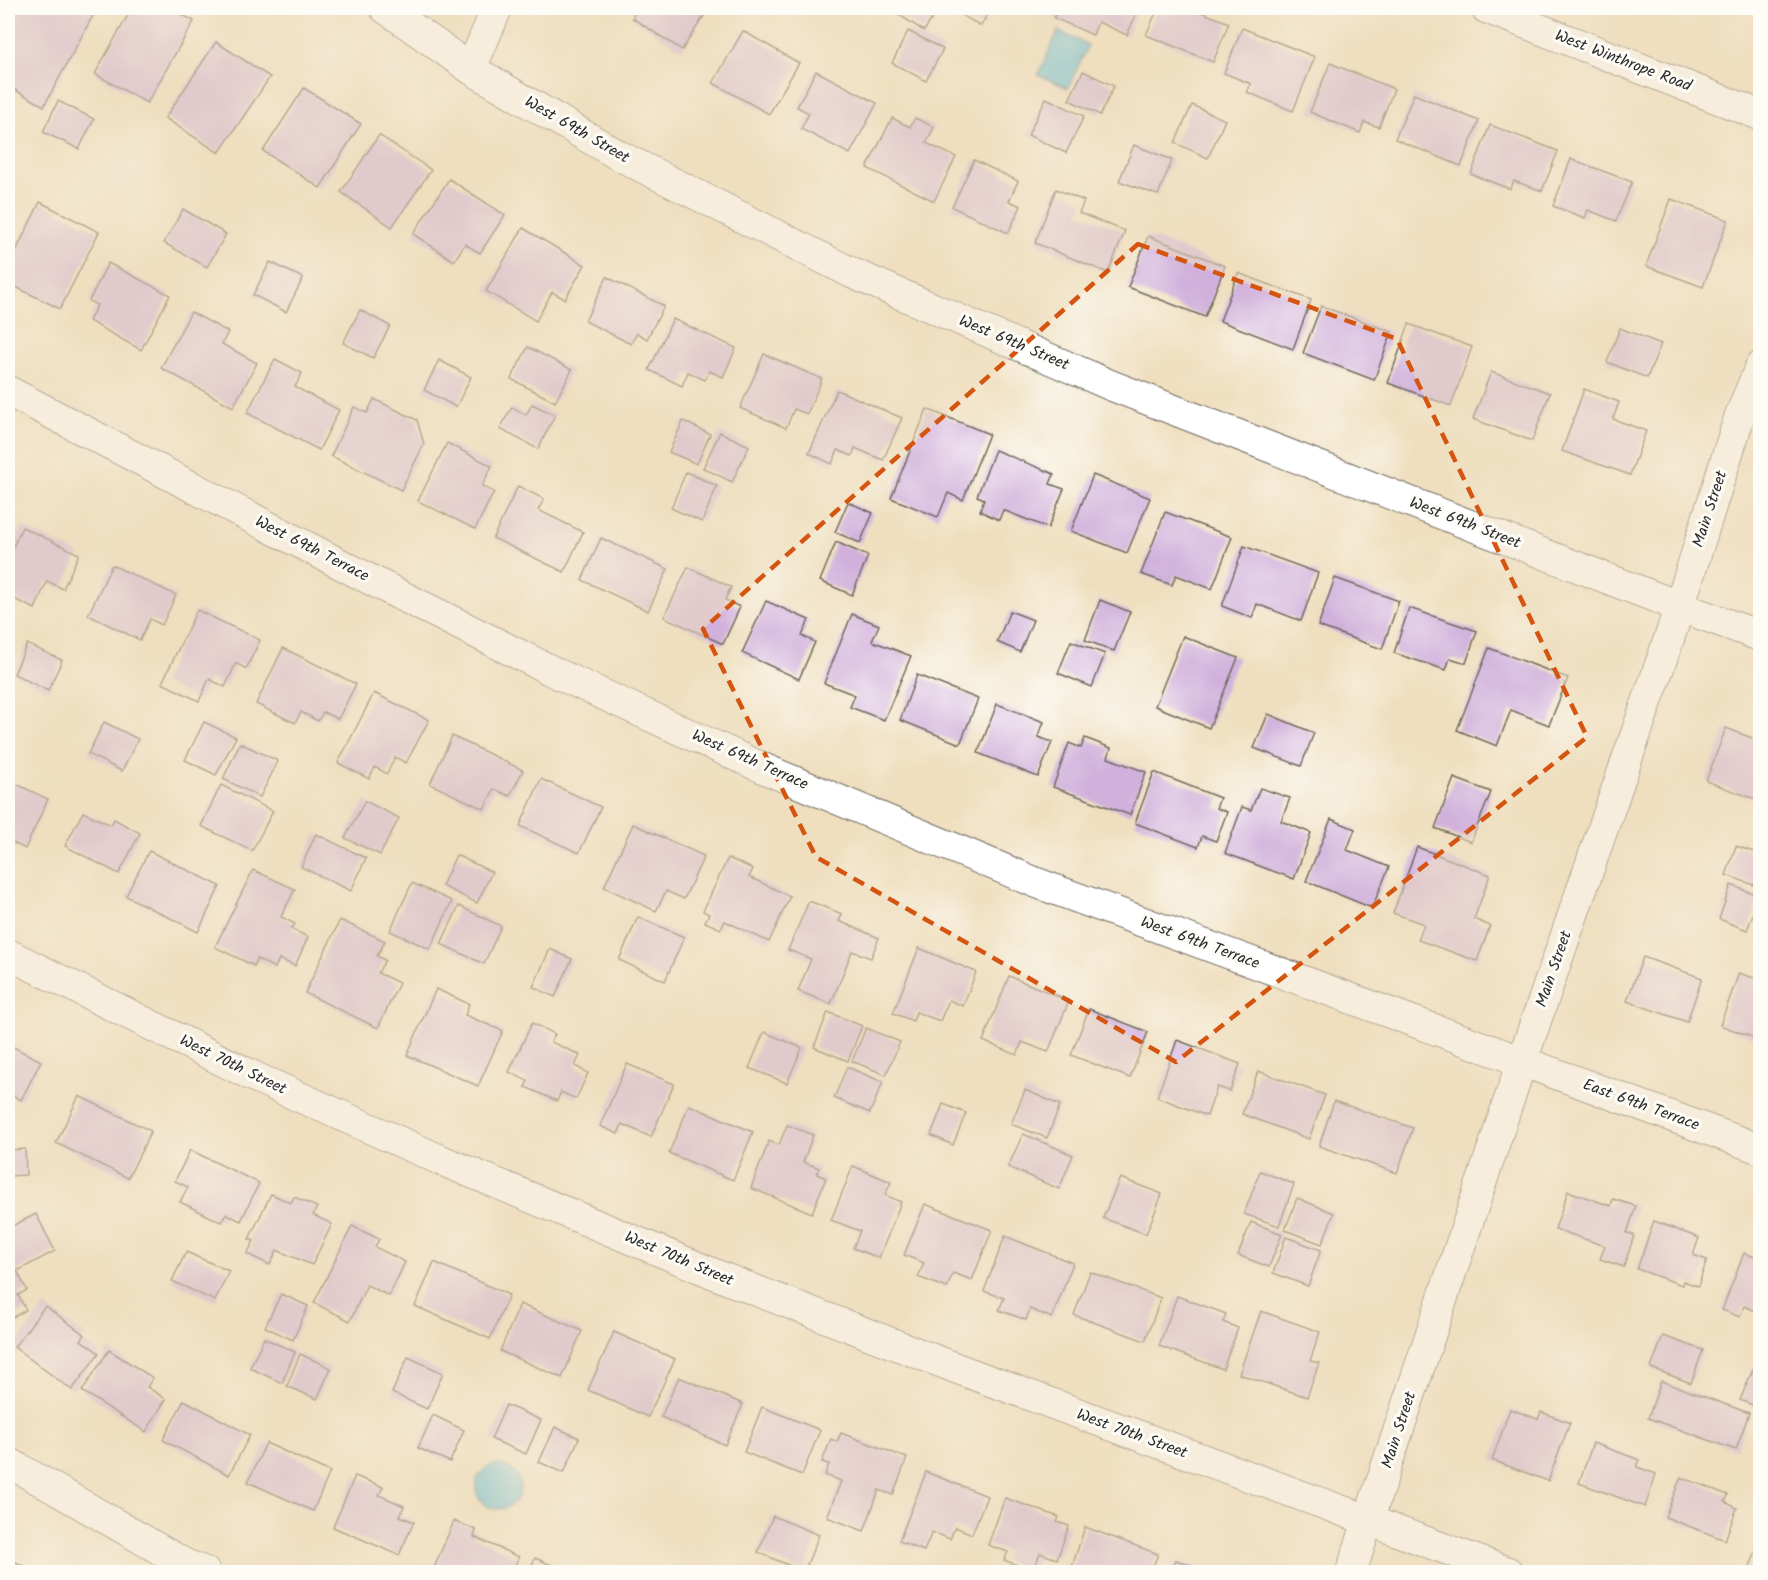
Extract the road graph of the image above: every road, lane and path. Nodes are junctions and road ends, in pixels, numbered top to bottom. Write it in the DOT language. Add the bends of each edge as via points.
graph roads {
  1 [pos="385,8"];
  2 [pos="497,8"];
  3 [pos="1486,8"];
  4 [pos="471,69"];
  5 [pos="1761,115"];
  6 [pos="1761,367"];
  7 [pos="8,391"];
  8 [pos="1678,606"];
  9 [pos="1761,636"];
  10 [pos="8,954"];
  11 [pos="1522,1061"];
  12 [pos="1761,1149"];
  13 [pos="8,1462"];
  14 [pos="1368,1522"];
  15 [pos="205,1572"];
  16 [pos="1351,1572"];
  17 [pos="1508,1572"];
  1 -- 4 [label="street, West 69th Street"];
  2 -- 4 [label="street"];
  3 -- 5 [label="street, West Winthrope Road"];
  4 -- 8 [label="street, West 69th Street" via="618,155 852,273 1110,385"];
  6 -- 8 [label="street, Main Street" via="1739,418"];
  7 -- 11 [label="street, West 69th Terrace" via="546,668 765,769 1037,883"];
  8 -- 9 [label="street, West 69th Street"];
  8 -- 11 [label="street, Main Street"];
  10 -- 14 [label="street, West 70th Street" via="257,1078 729,1280"];
  11 -- 12 [label="street, East 69th Terrace"];
  11 -- 14 [label="street, Main Street"];
  13 -- 15 [label="street"];
  14 -- 16 [label="street, Main Street"];
  14 -- 17 [label="street, West 70th Street"];
}
